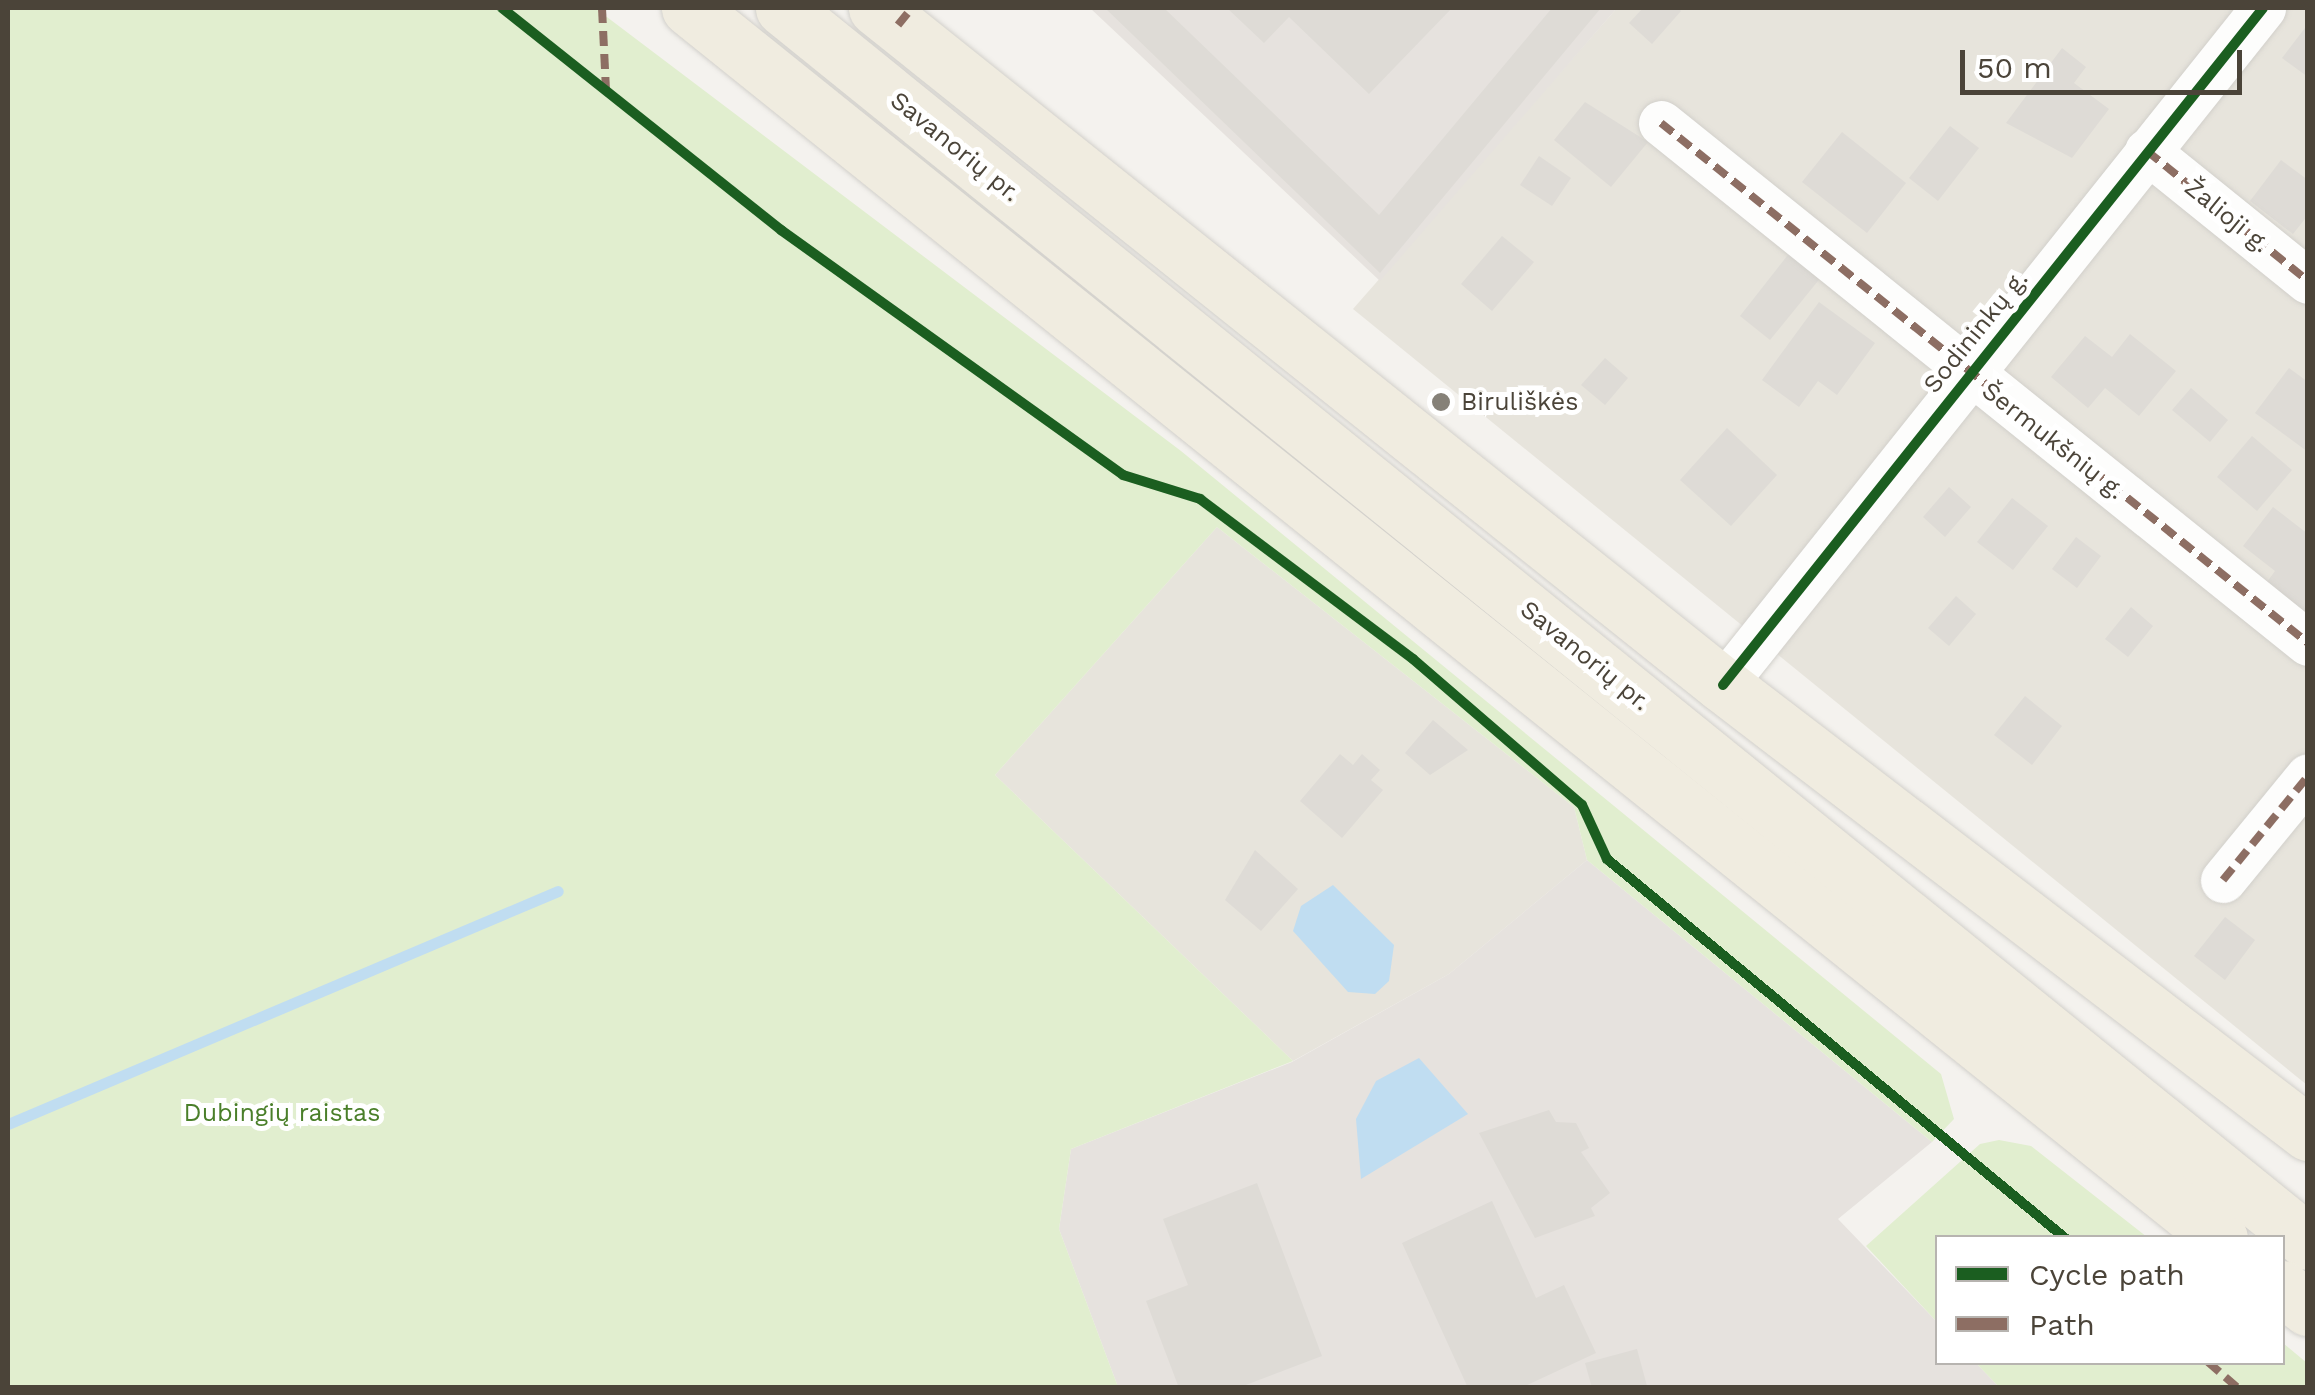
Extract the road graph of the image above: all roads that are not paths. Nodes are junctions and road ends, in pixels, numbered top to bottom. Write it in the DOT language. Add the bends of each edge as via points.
graph roads {
  1 [pos="690,8"];
  2 [pos="783,8"];
  3 [pos="2263,8"];
  4 [pos="895,13"];
  5 [pos="1661,123"];
  6 [pos="2147,151"];
  7 [pos="2308,281"];
  8 [pos="1968,374"];
  9 [pos="2308,642"];
  10 [pos="1723,685"];
  11 [pos="2308,776"];
  12 [pos="2223,880"];
  13 [pos="2296,1117"];
  14 [pos="2216,1235"];
  15 [pos="2308,1242"];
  16 [pos="2285,1290"];
  17 [pos="2308,1308"];
  1 -- 14 [label="highway"];
  2 -- 15 [label="highway, Savanorių pr."];
  3 -- 6 [label="street, Sodininkų g."];
  4 -- 10 [label="highway"];
  5 -- 8 [label="street, Šermukšnių g."];
  6 -- 7 [label="street, Žalioji g."];
  6 -- 8 [label="street, Sodininkų g."];
  8 -- 9 [label="street, Šermukšnių g."];
  8 -- 10 [label="street, Sodininkų g."];
  10 -- 13 [label="highway"];
  11 -- 12 [label="street"];
  16 -- 17 [label="highway"];
}
